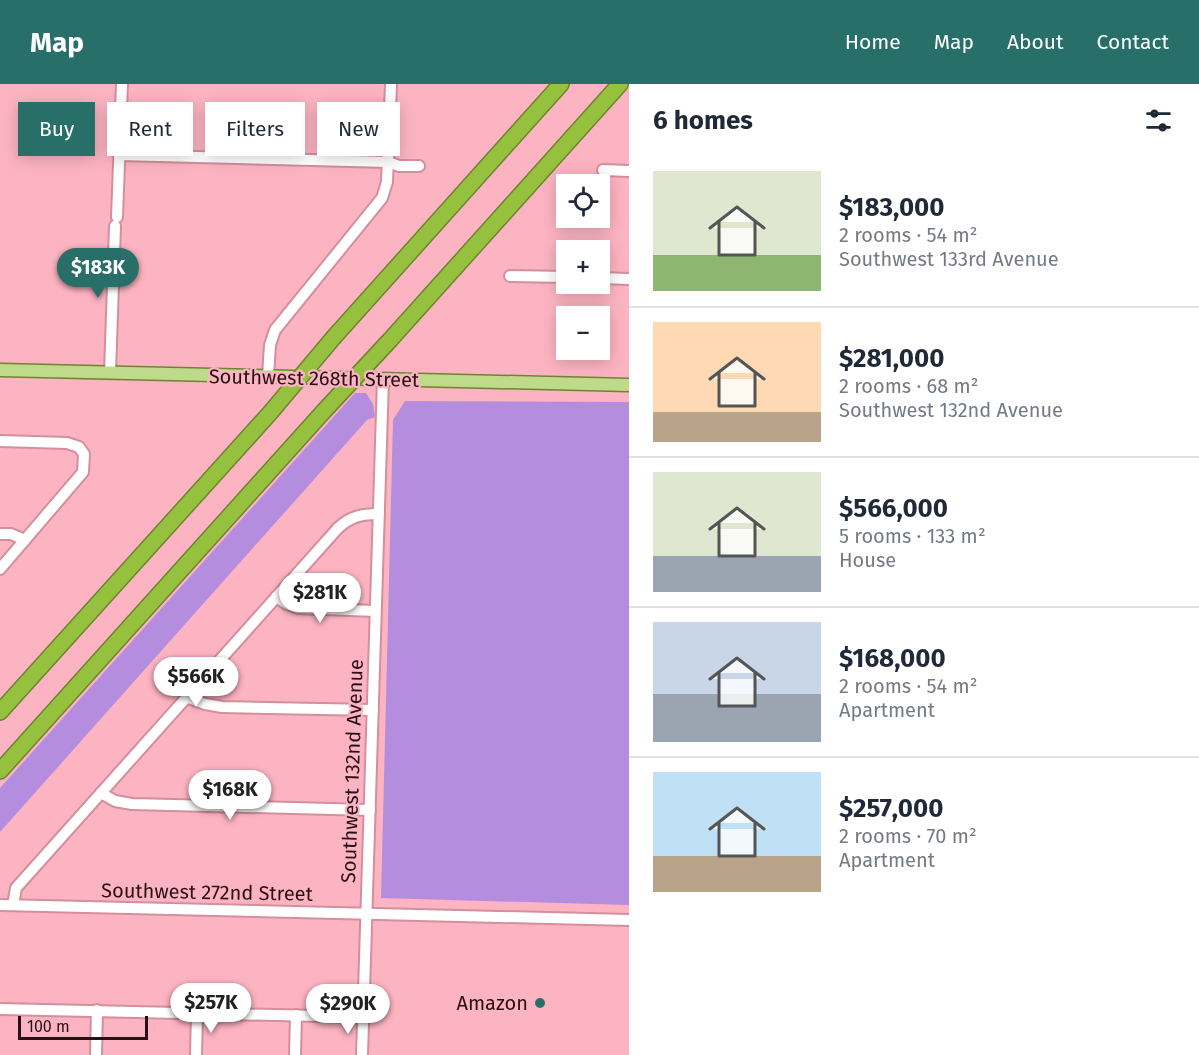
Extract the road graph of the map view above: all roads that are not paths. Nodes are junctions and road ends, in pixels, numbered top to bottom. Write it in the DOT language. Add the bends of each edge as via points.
graph roads {
  1 [pos="122,84"];
  2 [pos="391,84"];
  3 [pos="561,84"];
  4 [pos="620,84"];
  5 [pos="121,102"];
  6 [pos="120,156"];
  7 [pos="158,156"];
  8 [pos="388,162"];
  9 [pos="419,166"];
  10 [pos="603,170"];
  11 [pos="629,171"];
  12 [pos="510,276"];
  13 [pos="556,277"];
  14 [pos="610,278"];
  15 [pos="629,279"];
  16 [pos="0,370"];
  17 [pos="110,373"];
  18 [pos="268,376"];
  19 [pos="383,379"];
  20 [pos="629,385"];
  21 [pos="0,441"];
  22 [pos="379,514"];
  23 [pos="0,534"];
  24 [pos="25,540"];
  25 [pos="0,570"];
  26 [pos="276,597"];
  27 [pos="375,611"];
  28 [pos="186,697"];
  29 [pos="373,710"];
  30 [pos="0,712"];
  31 [pos="0,771"];
  32 [pos="101,793"];
  33 [pos="370,810"];
  34 [pos="0,905"];
  35 [pos="13,906"];
  36 [pos="365,913"];
  37 [pos="0,916"];
  38 [pos="629,920"];
  39 [pos="0,1009"];
  40 [pos="97,1010"];
  41 [pos="197,1013"];
  42 [pos="296,1015"];
  43 [pos="363,1017"];
  44 [pos="96,1055"];
  45 [pos="196,1055"];
  46 [pos="295,1055"];
  47 [pos="362,1055"];
  1 -- 5 [label="street"];
  2 -- 8 [label="street"];
  3 -- 30 [label="highway, bridge"];
  4 -- 31 [label="highway, bridge"];
  6 -- 17 [label="street"];
  7 -- 8 [label="street"];
  8 -- 9 [label="street"];
  8 -- 18 [label="street" via="382,198 275,330"];
  10 -- 11 [label="street"];
  12 -- 13 [label="street"];
  14 -- 15 [label="street"];
  16 -- 17 [label="main road, Southwest 268th Street"];
  17 -- 18 [label="main road, Southwest 268th Street"];
  18 -- 19 [label="main road, Southwest 268th Street"];
  19 -- 20 [label="main road, Southwest 268th Street"];
  19 -- 22 [label="street, Southwest 132nd Avenue"];
  21 -- 24 [label="street" via="67,443 84,454 83,472"];
  22 -- 26 [label="street" via="356,516 341,525"];
  22 -- 27 [label="street, Southwest 132nd Avenue"];
  23 -- 24 [label="street"];
  24 -- 25 [label="street"];
  26 -- 27 [label="street" via="298,608"];
  26 -- 28 [label="street"];
  27 -- 29 [label="street, Southwest 132nd Avenue"];
  28 -- 29 [label="street" via="222,706"];
  28 -- 32 [label="street"];
  29 -- 33 [label="street, Southwest 132nd Avenue"];
  32 -- 33 [label="street" via="132,804"];
  32 -- 35 [label="street" via="16,888"];
  33 -- 36 [label="street, Southwest 132nd Avenue"];
  34 -- 35 [label="street, Southwest 272nd Street"];
  34 -- 37 [label="street"];
  35 -- 36 [label="street, Southwest 272nd Street"];
  36 -- 38 [label="street, Southwest 272nd Street"];
  36 -- 43 [label="street, Southwest 132nd Avenue"];
  39 -- 40 [label="street"];
  40 -- 41 [label="street"];
  40 -- 44 [label="street"];
  41 -- 42 [label="street"];
  41 -- 45 [label="street"];
  42 -- 43 [label="street"];
  42 -- 46 [label="street"];
  43 -- 47 [label="street, Southwest 132nd Avenue"];
}
